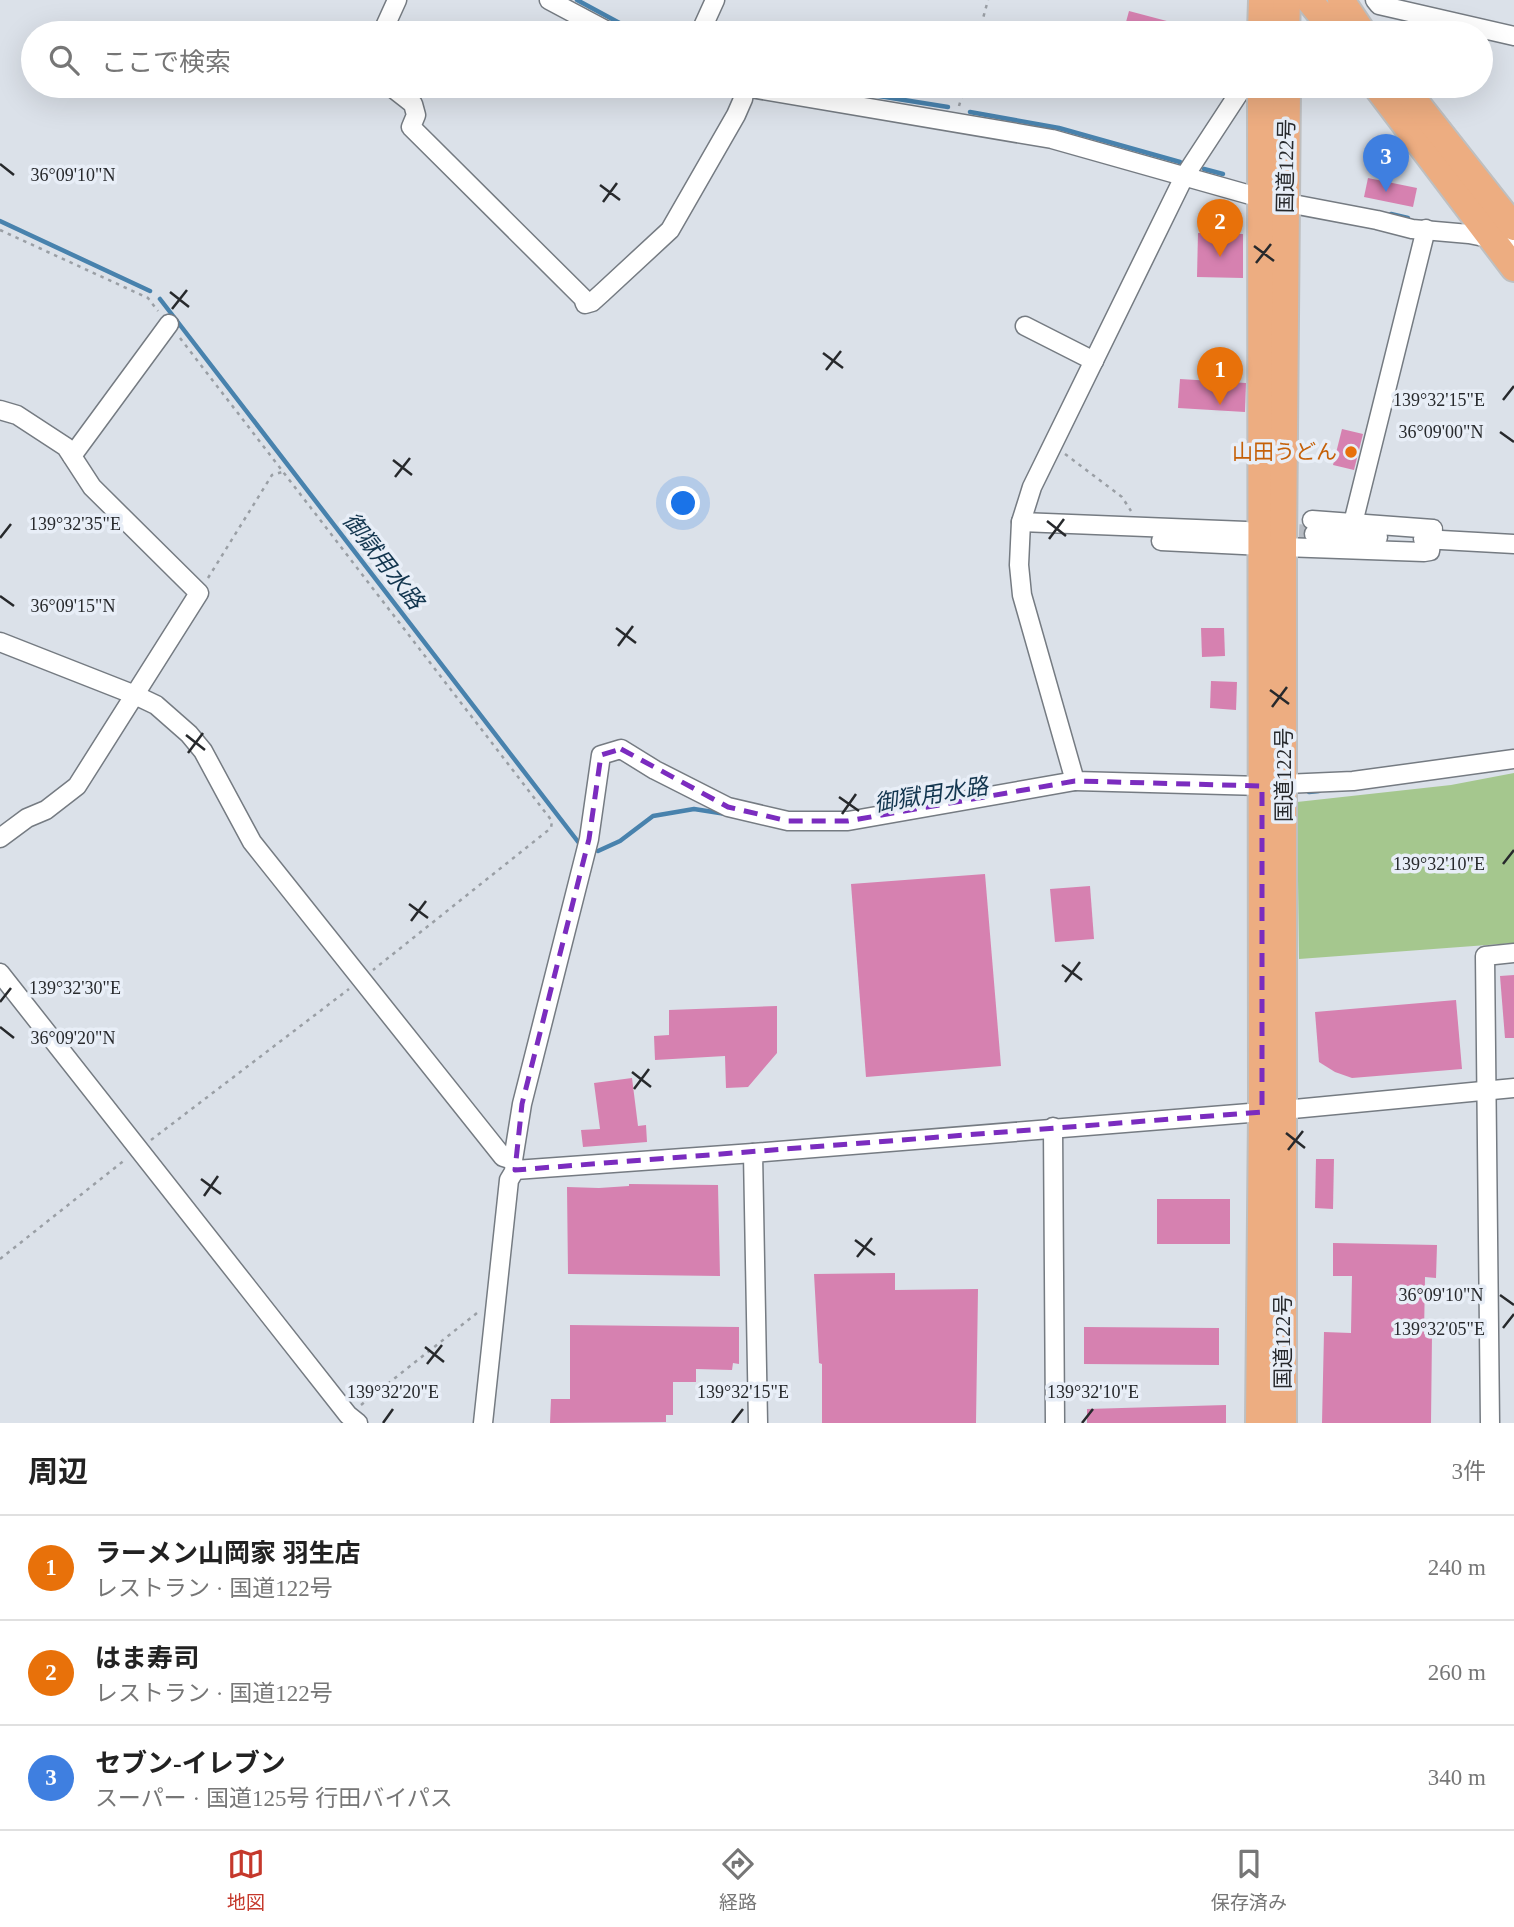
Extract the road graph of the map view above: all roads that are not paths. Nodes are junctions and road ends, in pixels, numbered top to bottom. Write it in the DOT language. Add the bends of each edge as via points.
graph roads {
  1 [pos="397,0"];
  2 [pos="549,0"];
  3 [pos="715,0"];
  4 [pos="1262,0"];
  5 [pos="1287,0"];
  6 [pos="1309,0"];
  7 [pos="1342,0"];
  8 [pos="1375,0"];
  9 [pos="1444,0"];
  10 [pos="1439,18"];
  11 [pos="387,21"];
  12 [pos="588,21"];
  13 [pos="705,21"];
  14 [pos="1261,21"];
  15 [pos="1286,21"];
  16 [pos="1326,21"];
  17 [pos="1355,21"];
  18 [pos="1452,21"];
  19 [pos="1493,31"];
  20 [pos="1514,36"];
  21 [pos="405,98"];
  22 [pos="743,98"];
  23 [pos="815,98"];
  24 [pos="1236,98"];
  25 [pos="1262,98"];
  26 [pos="1286,98"];
  27 [pos="1386,98"];
  28 [pos="1411,98"];
  29 [pos="1184,177"];
  30 [pos="1273,200"];
  31 [pos="1426,229"];
  32 [pos="1506,236"];
  33 [pos="1514,268"];
  34 [pos="169,324"];
  35 [pos="1025,326"];
  36 [pos="1094,361"];
  37 [pos="0,410"];
  38 [pos="72,456"];
  39 [pos="1021,522"];
  40 [pos="1353,523"];
  41 [pos="1432,540"];
  42 [pos="1264,541"];
  43 [pos="1514,544"];
  44 [pos="0,642"];
  45 [pos="135,695"];
  46 [pos="1514,759"];
  47 [pos="1076,781"];
  48 [pos="1273,785"];
  49 [pos="0,838"];
  50 [pos="1514,953"];
  51 [pos="0,973"];
  52 [pos="1514,1088"];
  53 [pos="1487,1090"];
  54 [pos="1273,1111"];
  55 [pos="1053,1127"];
  56 [pos="753,1153"];
  57 [pos="514,1165"];
  58 [pos="353,1419"];
  59 [pos="483,1423"];
  60 [pos="758,1423"];
  61 [pos="1055,1423"];
  62 [pos="1259,1423"];
  63 [pos="1283,1423"];
  64 [pos="1490,1423"];
  1 -- 11 [label="street"];
  2 -- 12 [label="street"];
  3 -- 13 [label="street"];
  4 -- 14 [label="highway"];
  5 -- 15 [label="highway"];
  6 -- 16 [label="highway"];
  7 -- 17 [label="highway"];
  8 -- 10 [label="street"];
  9 -- 10 [label="street"];
  10 -- 18 [label="street"];
  19 -- 20 [label="street"];
  21 -- 22 [label="street" via="416,115 411,127 585,304 670,230"];
  23 -- 29 [label="street" via="1070,143"];
  24 -- 29 [label="street"];
  25 -- 30 [label="highway, 国道122号"];
  26 -- 30 [label="highway, 国道122号"];
  27 -- 32 [label="highway"];
  28 -- 32 [label="highway"];
  29 -- 30 [label="street"];
  29 -- 36 [label="street"];
  30 -- 31 [label="street"];
  30 -- 42 [label="highway, 国道122号"];
  31 -- 32 [label="street"];
  31 -- 40 [label="street"];
  32 -- 33 [label="highway"];
  34 -- 38 [label="street"];
  35 -- 36 [label="street"];
  36 -- 39 [label="street" via="1051,445"];
  37 -- 38 [label="street" via="47,434"];
  38 -- 45 [label="street" via="92,487 199,593"];
  39 -- 42 [label="street" via="1132,521 1135,540"];
  39 -- 47 [label="street" via="1022,595"];
  40 -- 41 [label="street" via="1433,529"];
  40 -- 41 [label="street" via="1313,527"];
  41 -- 42 [label="street" via="1430,551 1424,552"];
  41 -- 43 [label="street"];
  42 -- 48 [label="highway, 国道122号"];
  44 -- 45 [label="street"];
  45 -- 49 [label="street" via="76,786"];
  45 -- 57 [label="street" via="156,705 204,751 252,842 503,1157"];
  46 -- 48 [label="street" via="1353,781"];
  47 -- 48 [label="street"];
  47 -- 57 [label="street" via="848,821 788,821 728,807 621,749 601,755 589,839 522,1104"];
  48 -- 54 [label="highway, 国道122号"];
  50 -- 53 [label="street" via="1485,956"];
  51 -- 58 [label="street"];
  52 -- 53 [label="street"];
  53 -- 54 [label="street"];
  53 -- 64 [label="street"];
  54 -- 55 [label="street"];
  54 -- 62 [label="highway, 国道122号"];
  54 -- 63 [label="highway, 国道122号"];
  55 -- 56 [label="street"];
  55 -- 61 [label="street"];
  56 -- 57 [label="street"];
  56 -- 60 [label="street"];
  57 -- 59 [label="street"];
}
